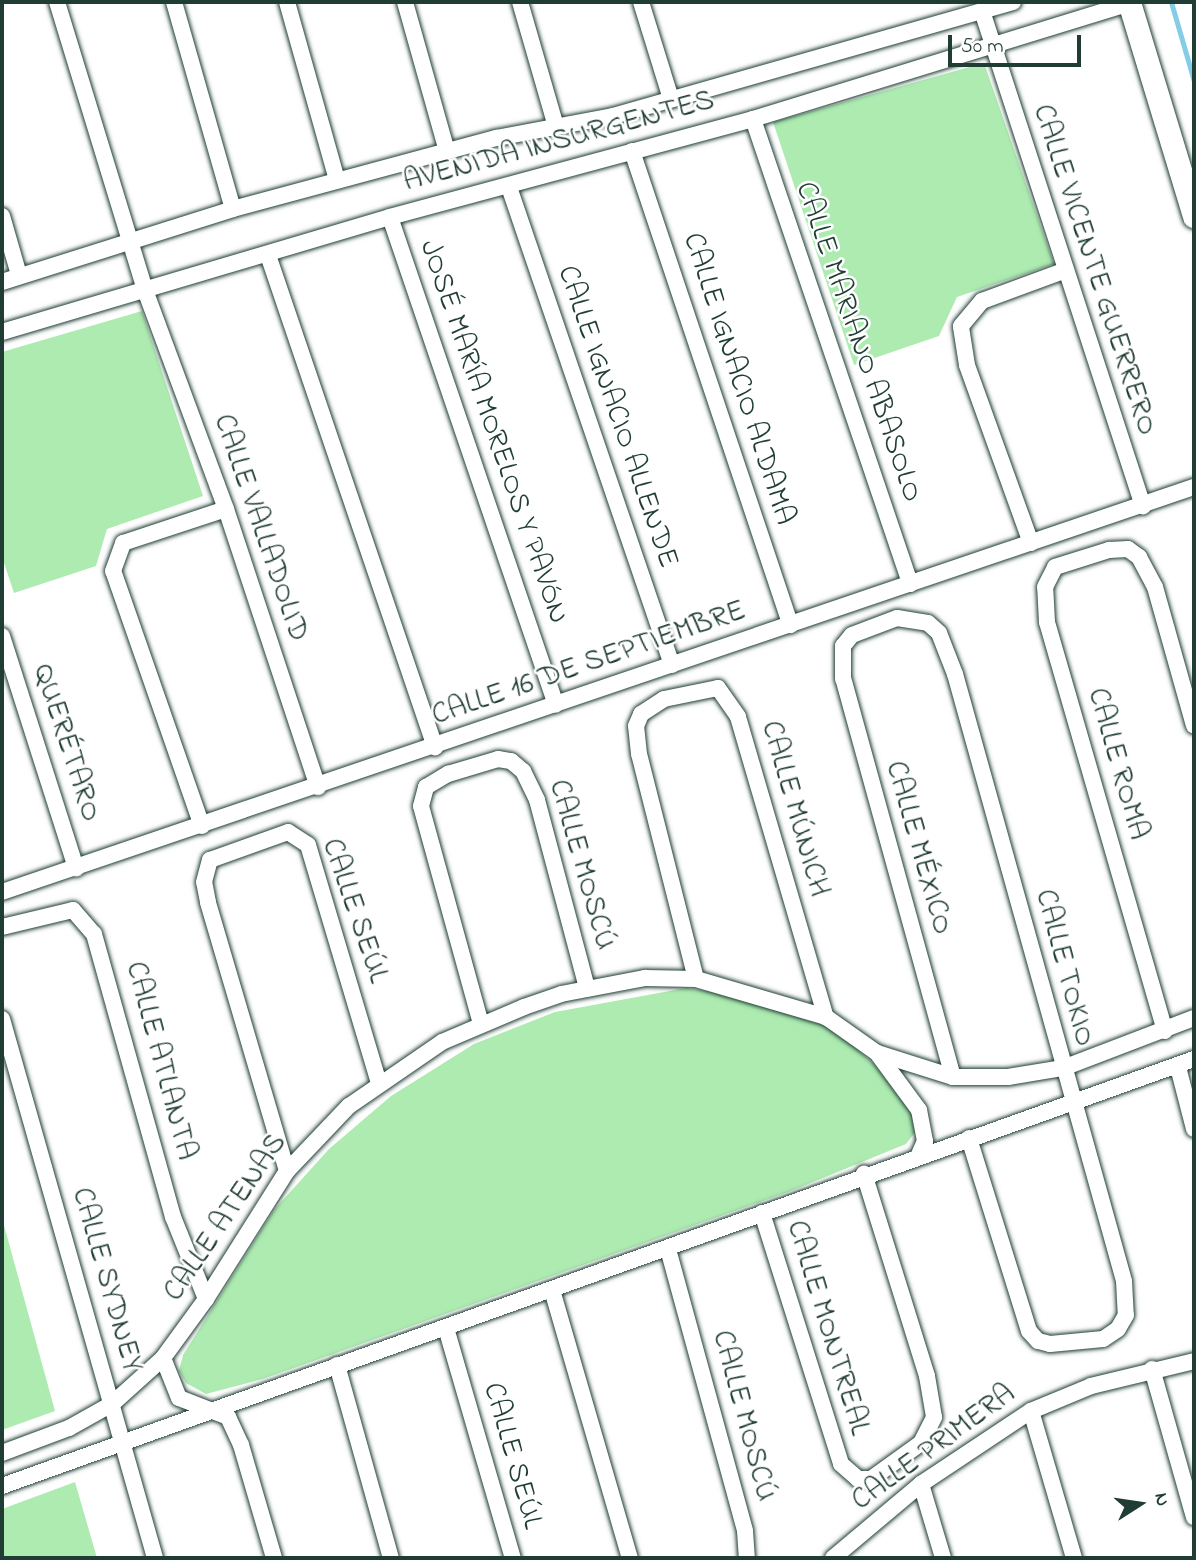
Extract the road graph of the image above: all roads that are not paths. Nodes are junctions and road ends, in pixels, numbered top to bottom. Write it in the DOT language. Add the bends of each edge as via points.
graph roads {
  1 [pos="57,2"];
  2 [pos="174,2"];
  3 [pos="287,2"];
  4 [pos="405,2"];
  5 [pos="520,2"];
  6 [pos="641,2"];
  7 [pos="1013,2"];
  8 [pos="1129,2"];
  9 [pos="982,11"];
  10 [pos="992,46"];
  11 [pos="671,99"];
  12 [pos="753,119"];
  13 [pos="556,127"];
  14 [pos="447,151"];
  15 [pos="632,151"];
  16 [pos="337,180"];
  17 [pos="509,187"];
  18 [pos="233,209"];
  19 [pos="2,216"];
  20 [pos="1194,216"];
  21 [pos="390,217"];
  22 [pos="129,238"];
  23 [pos="268,255"];
  24 [pos="1063,271"];
  25 [pos="19,275"];
  26 [pos="2,282"];
  27 [pos="145,290"];
  28 [pos="2,332"];
  29 [pos="1194,487"];
  30 [pos="1143,506"];
  31 [pos="226,509"];
  32 [pos="1031,542"];
  33 [pos="910,584"];
  34 [pos="791,625"];
  35 [pos="852,635"];
  36 [pos="2,636"];
  37 [pos="672,665"];
  38 [pos="556,705"];
  39 [pos="1194,726"];
  40 [pos="435,747"];
  41 [pos="318,787"];
  42 [pos="202,826"];
  43 [pos="76,868"];
  44 [pos="2,892"];
  45 [pos="3,926"];
  46 [pos="696,979"];
  47 [pos="587,988"];
  48 [pos="826,1017"];
  49 [pos="2,1018"];
  50 [pos="1194,1018"];
  51 [pos="481,1024"];
  52 [pos="1165,1031"];
  53 [pos="877,1053"];
  54 [pos="1194,1059"];
  55 [pos="1178,1067"];
  56 [pos="1063,1068"];
  57 [pos="953,1076"];
  58 [pos="379,1083"];
  59 [pos="1073,1102"];
  60 [pos="1194,1129"];
  61 [pos="969,1138"];
  62 [pos="918,1157"];
  63 [pos="287,1171"];
  64 [pos="864,1174"];
  65 [pos="762,1213"];
  66 [pos="668,1249"];
  67 [pos="552,1290"];
  68 [pos="206,1299"];
  69 [pos="446,1328"];
  70 [pos="163,1358"];
  71 [pos="1194,1361"];
  72 [pos="337,1365"];
  73 [pos="1152,1369"];
  74 [pos="112,1404"];
  75 [pos="216,1409"];
  76 [pos="1031,1410"];
  77 [pos="124,1442"];
  78 [pos="6,1451"];
  79 [pos="21,1479"];
  80 [pos="921,1484"];
  81 [pos="2,1486"];
  82 [pos="1194,1517"];
  83 [pos="155,1558"];
  84 [pos="274,1558"];
  85 [pos="391,1558"];
  86 [pos="513,1558"];
  87 [pos="630,1558"];
  88 [pos="747,1558"];
  89 [pos="833,1558"];
  90 [pos="943,1558"];
  91 [pos="1074,1558"];
  1 -- 22 [label="street, CALLE VALLADOLID"];
  2 -- 18 [label="street"];
  3 -- 16 [label="street"];
  4 -- 14 [label="street"];
  5 -- 13 [label="street"];
  6 -- 11 [label="street"];
  7 -- 9 [label="street, AVENIDA INSURGENTES"];
  8 -- 10 [label="street, AVENIDA INSURGENTES"];
  8 -- 20 [label="street"];
  9 -- 10 [label="street, CALLE VICENTE GUERRERO"];
  9 -- 11 [label="street, AVENIDA INSURGENTES"];
  10 -- 12 [label="street, AVENIDA INSURGENTES"];
  10 -- 24 [label="street, CALLE VICENTE GUERRERO"];
  11 -- 13 [label="street, AVENIDA INSURGENTES"];
  12 -- 15 [label="street, AVENIDA INSURGENTES"];
  12 -- 33 [label="street, CALLE MARIANO ABASOLO"];
  13 -- 14 [label="street, AVENIDA INSURGENTES"];
  14 -- 16 [label="street, AVENIDA INSURGENTES"];
  15 -- 17 [label="street, AVENIDA INSURGENTES"];
  15 -- 34 [label="street, CALLE IGNACIO ALDAMA"];
  16 -- 18 [label="street, AVENIDA INSURGENTES"];
  17 -- 21 [label="street, AVENIDA INSURGENTES"];
  17 -- 37 [label="street, CALLE IGNACIO ALLENDE"];
  18 -- 22 [label="street, AVENIDA INSURGENTES"];
  19 -- 25 [label="street"];
  21 -- 23 [label="street, AVENIDA INSURGENTES"];
  21 -- 38 [label="street, JOSÉ MARÍA MORELOS Y PAVÓN"];
  22 -- 25 [label="street, AVENIDA INSURGENTES"];
  22 -- 27 [label="street, CALLE VALLADOLID"];
  23 -- 27 [label="street, AVENIDA INSURGENTES"];
  23 -- 40 [label="street"];
  24 -- 30 [label="street, CALLE VICENTE GUERRERO"];
  24 -- 32 [label="street" via="982,301 961,326 967,365"];
  25 -- 26 [label="street, AVENIDA INSURGENTES"];
  27 -- 28 [label="street, AVENIDA INSURGENTES"];
  27 -- 31 [label="street, CALLE VALLADOLID"];
  29 -- 30 [label="street, CALLE 16 DE SEPTIEMBRE"];
  30 -- 32 [label="street, CALLE 16 DE SEPTIEMBRE"];
  31 -- 41 [label="street, CALLE VALLADOLID"];
  31 -- 42 [label="street" via="123,543 113,571"];
  32 -- 33 [label="street, CALLE 16 DE SEPTIEMBRE"];
  33 -- 34 [label="street, CALLE 16 DE SEPTIEMBRE"];
  34 -- 37 [label="street, CALLE 16 DE SEPTIEMBRE"];
  35 -- 56 [label="street, CALLE TOKIO" via="887,620 915,618 928,623 946,648"];
  35 -- 57 [label="street, CALLE MÉXICO" via="843,646 843,679"];
  36 -- 43 [label="street, QUERÉTARO"];
  37 -- 38 [label="street, CALLE 16 DE SEPTIEMBRE"];
  38 -- 40 [label="street, CALLE 16 DE SEPTIEMBRE"];
  39 -- 52 [label="street, CALLE ROMA" via="1148,570 1128,549 1109,550 1055,568 1045,587 1044,603"];
  40 -- 41 [label="street, CALLE 16 DE SEPTIEMBRE"];
  41 -- 42 [label="street, CALLE 16 DE SEPTIEMBRE"];
  42 -- 43 [label="street, CALLE 16 DE SEPTIEMBRE"];
  43 -- 44 [label="street, CALLE 16 DE SEPTIEMBRE"];
  45 -- 68 [label="street, CALLE ATLANTA" via="74,910 94,934 173,1217"];
  46 -- 47 [label="street, CALLE ATENAS" via="645,978"];
  46 -- 48 [label="street, CALLE ATENAS"];
  46 -- 48 [label="street, CALLE MÚNICH" via="639,754 636,726 652,705 705,687 718,688 733,706"];
  47 -- 51 [label="street, CALLE ATENAS"];
  47 -- 51 [label="street, CALLE MOSCÚ" via="537,800 523,771 512,761 499,759 433,779 422,794 424,821"];
  48 -- 53 [label="street, CALLE ATENAS"];
  49 -- 74 [label="street, CALLE SYDNEY"];
  50 -- 52 [label="street, CALLE ATENAS"];
  51 -- 58 [label="street, CALLE ATENAS" via="442,1042"];
  52 -- 56 [label="street, CALLE ATENAS"];
  53 -- 57 [label="street, CALLE ATENAS"];
  53 -- 62 [label="street, CALLE ATENAS" via="919,1110 925,1141"];
  54 -- 55 [label="street"];
  55 -- 59 [label="street"];
  55 -- 60 [label="street"];
  56 -- 57 [label="street, CALLE ATENAS" via="1008,1077"];
  56 -- 59 [label="street, CALLE TOKIO"];
  58 -- 63 [label="street, CALLE ATENAS" via="320,1132"];
  58 -- 63 [label="street, CALLE SEÚL" via="307,845 298,834 288,832 221,852 205,870 208,902"];
  59 -- 61 [label="street"];
  59 -- 61 [label="street, CALLE TOKIO" via="1124,1281 1126,1315 1118,1329 1103,1339 1038,1341 1019,1305"];
  61 -- 62 [label="street"];
  62 -- 64 [label="street"];
  63 -- 68 [label="street, CALLE ATENAS"];
  64 -- 65 [label="street"];
  64 -- 65 [label="street, CALLE MONTREAL" via="927,1376 934,1418 921,1443 872,1479 858,1479 841,1464"];
  65 -- 66 [label="street"];
  66 -- 67 [label="street"];
  66 -- 88 [label="street, CALLE MOSCÚ" via="745,1531"];
  67 -- 69 [label="street"];
  67 -- 87 [label="street"];
  68 -- 70 [label="street, CALLE ATENAS"];
  69 -- 72 [label="street"];
  69 -- 86 [label="street, CALLE SEÚL"];
  70 -- 74 [label="street, CALLE ATENAS"];
  70 -- 75 [label="street" via="179,1398"];
  71 -- 73 [label="street, CALLE PRIMERA"];
  72 -- 75 [label="street"];
  72 -- 85 [label="street"];
  73 -- 76 [label="street, CALLE PRIMERA" via="1060,1396"];
  73 -- 82 [label="street"];
  74 -- 77 [label="street, CALLE SYDNEY"];
  74 -- 78 [label="street, CALLE ATENAS" via="69,1428"];
  75 -- 77 [label="street"];
  75 -- 84 [label="street" via="228,1417 241,1445"];
  76 -- 80 [label="street, CALLE PRIMERA"];
  76 -- 91 [label="street"];
  77 -- 79 [label="street"];
  77 -- 83 [label="street, CALLE SYDNEY"];
  78 -- 79 [label="street"];
  79 -- 81 [label="street"];
  80 -- 89 [label="street, CALLE PRIMERA"];
  80 -- 90 [label="street"];
}
